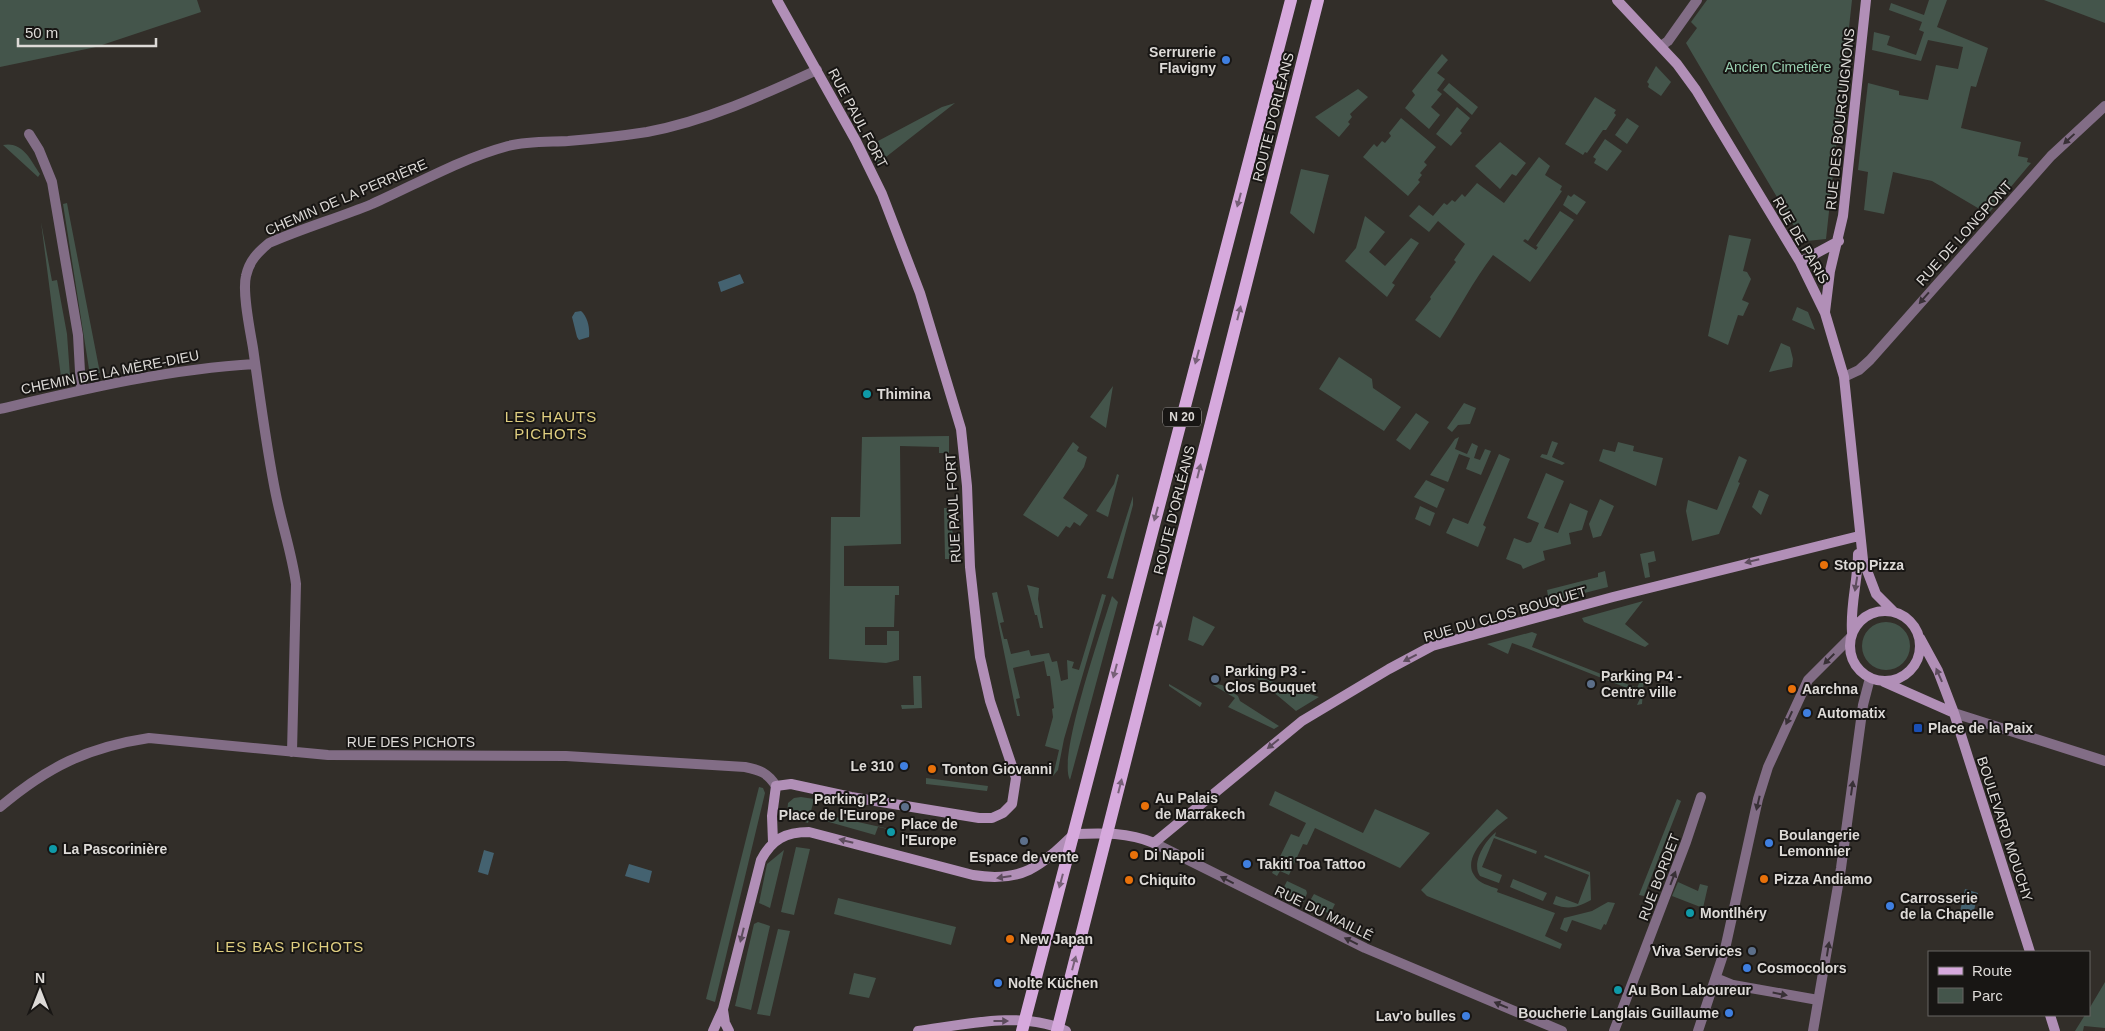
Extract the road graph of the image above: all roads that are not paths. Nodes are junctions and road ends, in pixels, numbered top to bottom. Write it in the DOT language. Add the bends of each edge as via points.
graph roads {
  1 [pos="778,0"];
  2 [pos="1291,0"];
  3 [pos="1318,0"];
  4 [pos="1617,0"];
  5 [pos="1697,0"];
  6 [pos="1866,0"];
  7 [pos="1661,46"];
  8 [pos="817,70"];
  9 [pos="2105,106"];
  10 [pos="29,134"];
  11 [pos="1839,241"];
  12 [pos="1800,262"];
  13 [pos="1825,313"];
  14 [pos="255,364"];
  15 [pos="1844,378"];
  16 [pos="81,390"];
  17 [pos="0,409"];
  18 [pos="1859,536"];
  19 [pos="1894,612"];
  20 [pos="1851,635"];
  21 [pos="1920,638"];
  22 [pos="1870,678"];
  23 [pos="1883,681"];
  24 [pos="1954,713"];
  25 [pos="292,752"];
  26 [pos="2105,761"];
  27 [pos="776,786"];
  28 [pos="1701,797"];
  29 [pos="0,807"];
  30 [pos="1108,833"];
  31 [pos="1074,834"];
  32 [pos="773,842"];
  33 [pos="1154,843"];
  34 [pos="2030,951"];
  35 [pos="1716,978"];
  36 [pos="1818,1000"];
  37 [pos="723,1009"];
  38 [pos="2050,1016"];
  39 [pos="1023,1026"];
  40 [pos="1060,1030"];
  41 [pos="713,1031"];
  42 [pos="729,1031"];
  43 [pos="918,1031"];
  44 [pos="1562,1031"];
  45 [pos="1614,1031"];
  46 [pos="1698,1031"];
  47 [pos="1813,1031"];
  48 [pos="2055,1031"];
  1 -- 8 [label="main road, RUE PAUL FORT"];
  2 -- 31 [label="main road, ROUTE D'ORLÉANS / N 20, one-way"];
  30 -- 3 [label="main road, ROUTE D'ORLÉANS / N 20, one-way"];
  4 -- 7 [label="main road, RUE DE PARIS"];
  5 -- 7 [label="street"];
  6 -- 11 [label="main road, RUE DES BOURGUIGNONS"];
  7 -- 12 [label="main road, RUE DE PARIS" via="1696,90"];
  8 -- 14 [label="street, CHEMIN DE LA PERRIÈRE" via="748,101 666,127 607,138 510,146 490,152 455,164 372,204 270,242 253,259 245,278"];
  8 -- 27 [label="main road, RUE PAUL FORT" via="885,202 920,293 958,415 966,473 970,567 980,657 990,701 1013,764 1016,790 1012,804 1003,813 992,818 979,818 791,784"];
  9 -- 15 [label="street, RUE DE LONGPONT, one-way" via="2051,156 1870,360"];
  10 -- 16 [label="street" via="52,182 78,335"];
  11 -- 12 [label="main road"];
  11 -- 13 [label="main road, RUE DES BOURGUIGNONS" via="1830,271"];
  12 -- 13 [label="main road, RUE DE PARIS"];
  13 -- 15 [label="main road, RUE DE PARIS"];
  14 -- 16 [label="street, CHEMIN DE LA MÈRE-DIEU" via="175,371"];
  14 -- 25 [label="street, CHEMIN DE LA PERRIÈRE" via="276,496 296,584"];
  15 -- 18 [label="main road, RUE DE PARIS"];
  16 -- 17 [label="street, CHEMIN DE LA MÈRE-DIEU"];
  18 -- 19 [label="main road, RUE DE PARIS" via="1863,560 1876,594"];
  18 -- 20 [label="main road, RUE DE PARIS, one-way"];
  18 -- 33 [label="main road, RUE DU CLOS BOUQUET, one-way" via="1432,646 1302,721"];
  19 -- 20 [label="main road" via="1870,614 1861,620"];
  19 -- 21 [label="main road" via="1910,621"];
  20 -- 22 [label="main road" via="1850,652 1854,663"];
  20 -- 35 [label="street, one-way" via="1808,680 1768,767"];
  21 -- 23 [label="main road" via="1916,664 1896,680"];
  24 -- 21 [label="main road, BOULEVARD MOUCHY, one-way"];
  22 -- 23 [label="main road"];
  36 -- 22 [label="street, one-way"];
  23 -- 24 [label="main road"];
  24 -- 26 [label="street"];
  24 -- 34 [label="main road, BOULEVARD MOUCHY"];
  25 -- 27 [label="street, RUE DES PICHOTS" via="566,756 745,767 770,776"];
  25 -- 29 [label="street, RUE DES PICHOTS" via="149,738 123,742 59,764 24,786"];
  27 -- 32 [label="main road"];
  45 -- 28 [label="street, RUE BORDET, one-way"];
  30 -- 31 [label="main road, RUE DU MAILLÉ"];
  30 -- 33 [label="main road, RUE DU MAILLÉ" via="1136,836"];
  40 -- 30 [label="main road, ROUTE D'ORLÉANS / N 20, one-way"];
  31 -- 32 [label="main road, one-way" via="1046,860 1019,875 997,879 809,832 784,835"];
  31 -- 39 [label="main road, ROUTE D'ORLÉANS / N 20, one-way"];
  32 -- 37 [label="main road, one-way" via="761,860"];
  44 -- 33 [label="street, RUE DU MAILLÉ, one-way" via="1364,948"];
  35 -- 36 [label="street, one-way" via="1733,985"];
  35 -- 46 [label="street"];
  36 -- 47 [label="street"];
  37 -- 41 [label="main road"];
  37 -- 42 [label="main road"];
  38 -- 48 [label="main road"];
  39 -- 40 [label="main road, ROUTE D'ORLÉANS"];
  43 -- 39 [label="main road, one-way" via="991,1021"];
}
